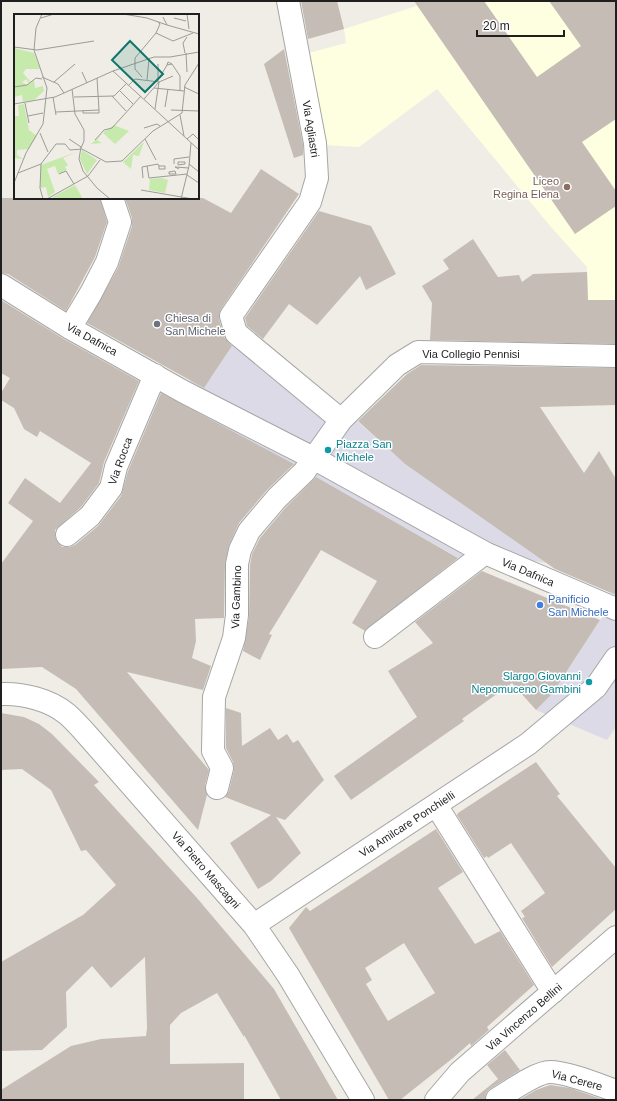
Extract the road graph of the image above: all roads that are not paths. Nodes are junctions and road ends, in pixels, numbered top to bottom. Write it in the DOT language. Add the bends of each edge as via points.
graph roads {
  1 [pos="288,1"];
  2 [pos="112,199"];
  3 [pos="1,285"];
  4 [pos="70,328"];
  5 [pos="616,356"];
  6 [pos="155,375"];
  7 [pos="345,416"];
  8 [pos="310,465"];
  9 [pos="67,535"];
  10 [pos="485,553"];
  11 [pos="616,609"];
  12 [pos="374,637"];
  13 [pos="616,658"];
  14 [pos="1,694"];
  15 [pos="217,788"];
  16 [pos="436,805"];
  17 [pos="254,925"];
  18 [pos="616,937"];
  19 [pos="553,992"];
  20 [pos="616,1091"];
  21 [pos="497,1099"];
  22 [pos="363,1100"];
  23 [pos="436,1100"];
  1 -- 7 [label="street, Via Agliastri" via="315,143 317,178 310,202 231,316 236,333"];
  2 -- 4 [label="street" via="120,222 107,262"];
  3 -- 4 [label="street, Via Dafnica"];
  4 -- 6 [label="street, Via Dafnica"];
  5 -- 7 [label="street, Via Collegio Pennisi" via="418,352 397,365"];
  6 -- 8 [label="street, Via Dafnica"];
  6 -- 9 [label="street, Via Rocca" via="116,467 112,488 90,516"];
  7 -- 8 [label="street, Via Collegio Pennisi"];
  8 -- 10 [label="street, Via Dafnica"];
  8 -- 15 [label="street, Via Gambino" via="248,531 240,550 237,564 237,616 234,638 214,697 213,751 222,768"];
  10 -- 11 [label="street, Via Dafnica"];
  10 -- 12 [label="street"];
  13 -- 16 [label="street, Via Amilcare Ponchielli" via="596,687 528,744"];
  14 -- 17 [label="street, Via Pietro Mascagni" via="39,700 66,713"];
  16 -- 17 [label="street, Via Amilcare Ponchielli"];
  16 -- 19 [label="street"];
  17 -- 22 [label="street, Via Pietro Mascagni" via="288,975"];
  18 -- 19 [label="street, Via Vincenzo Bellini"];
  19 -- 23 [label="street, Via Vincenzo Bellini" via="460,1072"];
  20 -- 21 [label="street, Via Cerere" via="549,1072 538,1075"];
}
